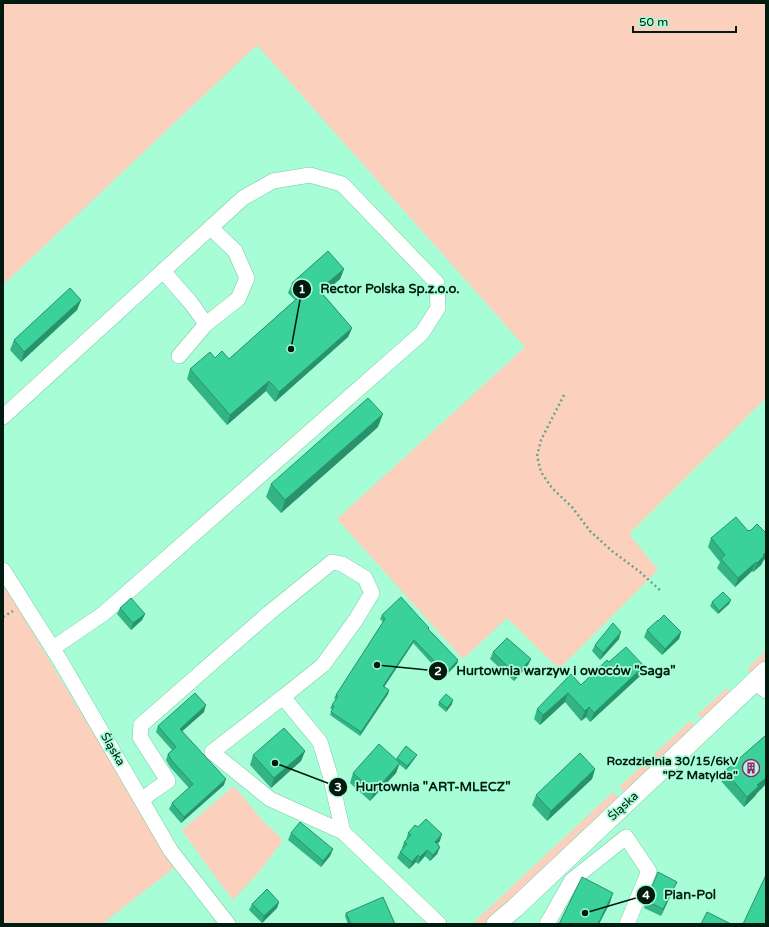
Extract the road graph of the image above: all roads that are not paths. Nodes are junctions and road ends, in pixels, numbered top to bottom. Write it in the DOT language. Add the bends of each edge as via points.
graph roads {
  1 [pos="211,228"];
  2 [pos="163,271"];
  3 [pos="206,324"];
  4 [pos="179,356"];
  5 [pos="3,417"];
  6 [pos="3,570"];
  7 [pos="53,648"];
  8 [pos="762,681"];
  9 [pos="283,697"];
  10 [pos="142,800"];
  11 [pos="343,832"];
  12 [pos="436,923"];
  13 [pos="228,924"];
  14 [pos="496,924"];
  15 [pos="547,924"];
  16 [pos="627,924"];
  1 -- 2 [label="street"];
  1 -- 3 [label="street" via="235,251 247,278 238,299"];
  1 -- 7 [label="street" via="243,198 273,181 310,175 342,184 437,283 438,308 422,333 121,599"];
  2 -- 3 [label="street"];
  2 -- 5 [label="street"];
  3 -- 4 [label="street"];
  6 -- 7 [label="street, Śląska"];
  7 -- 10 [label="street, Śląska"];
  8 -- 14 [label="main road, Śląska"];
  9 -- 10 [label="street" via="323,665 372,593 365,578 342,564 332,562 269,613 141,725 140,738 168,781"];
  9 -- 11 [label="street" via="320,742"];
  9 -- 11 [label="street" via="212,752 270,799"];
  10 -- 13 [label="street, Śląska" via="171,851"];
  11 -- 12 [label="street"];
  15 -- 16 [label="street" via="572,880 626,837 649,871"];
}
